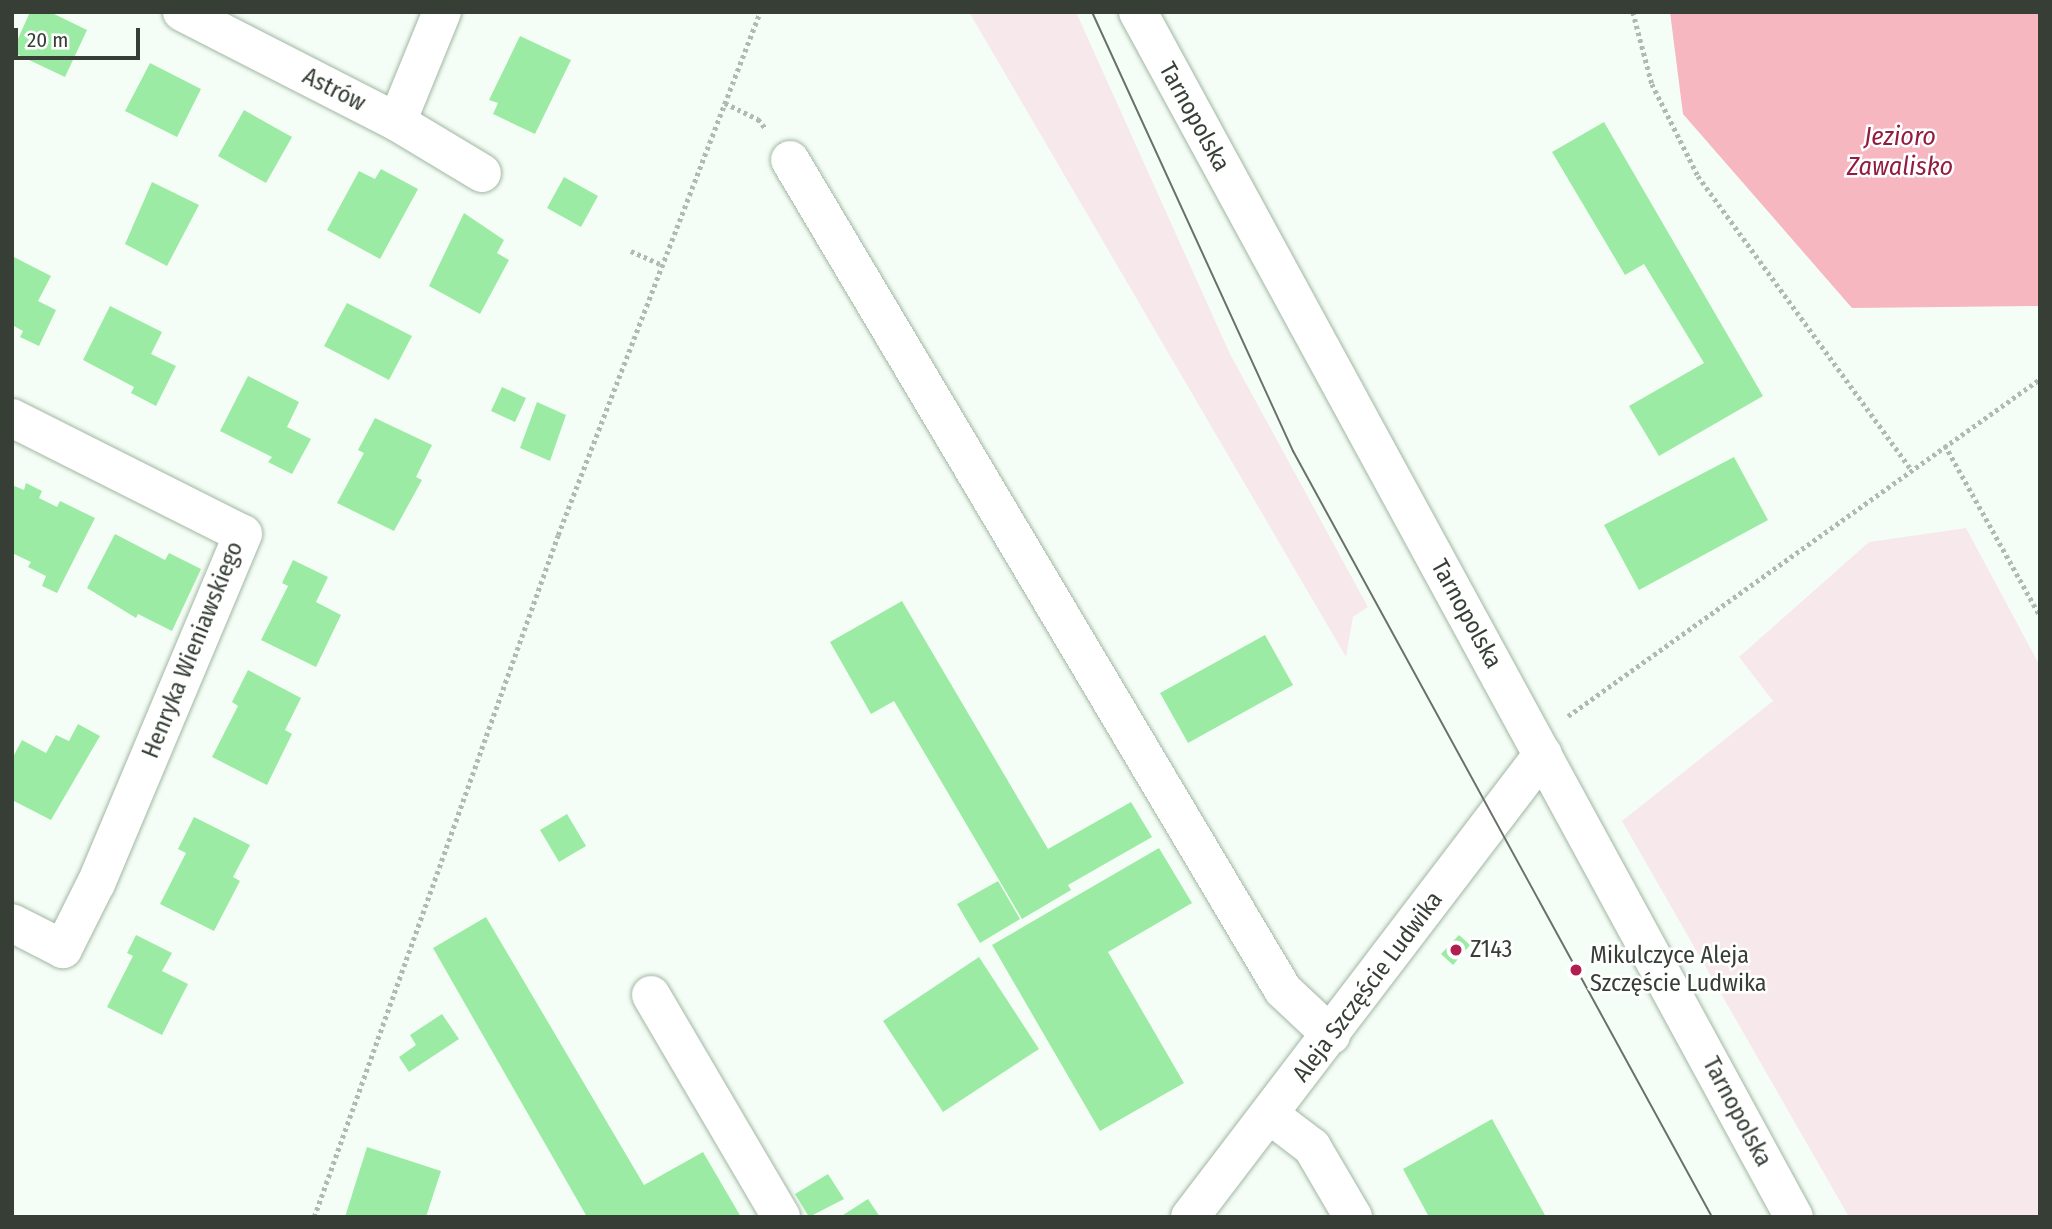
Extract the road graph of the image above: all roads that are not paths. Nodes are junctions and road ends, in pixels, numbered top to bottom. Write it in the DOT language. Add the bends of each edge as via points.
graph roads {
  1 [pos="182,12"];
  2 [pos="442,12"];
  3 [pos="1138,12"];
  4 [pos="397,122"];
  5 [pos="790,160"];
  6 [pos="482,173"];
  7 [pos="12,418"];
  8 [pos="1543,754"];
  9 [pos="12,923"];
  10 [pos="651,995"];
  11 [pos="1331,1035"];
  12 [pos="1270,1115"];
  13 [pos="781,1217"];
  14 [pos="1190,1217"];
  15 [pos="1353,1217"];
  16 [pos="1794,1217"];
  1 -- 4 [label="street, Astrów"];
  2 -- 4 [label="street"];
  3 -- 8 [label="street, Tarnopolska"];
  4 -- 6 [label="street, Astrów"];
  5 -- 11 [label="street" via="1283,990"];
  7 -- 9 [label="street, Henryka Wieniawskiego" via="243,534 96,883 63,949"];
  8 -- 11 [label="street, Aleja Szczęście Ludwika"];
  8 -- 16 [label="street, Tarnopolska"];
  10 -- 13 [label="street"];
  11 -- 12 [label="street, Aleja Szczęście Ludwika"];
  12 -- 14 [label="street, Aleja Szczęście Ludwika"];
  12 -- 15 [label="street" via="1312,1147"];
}
